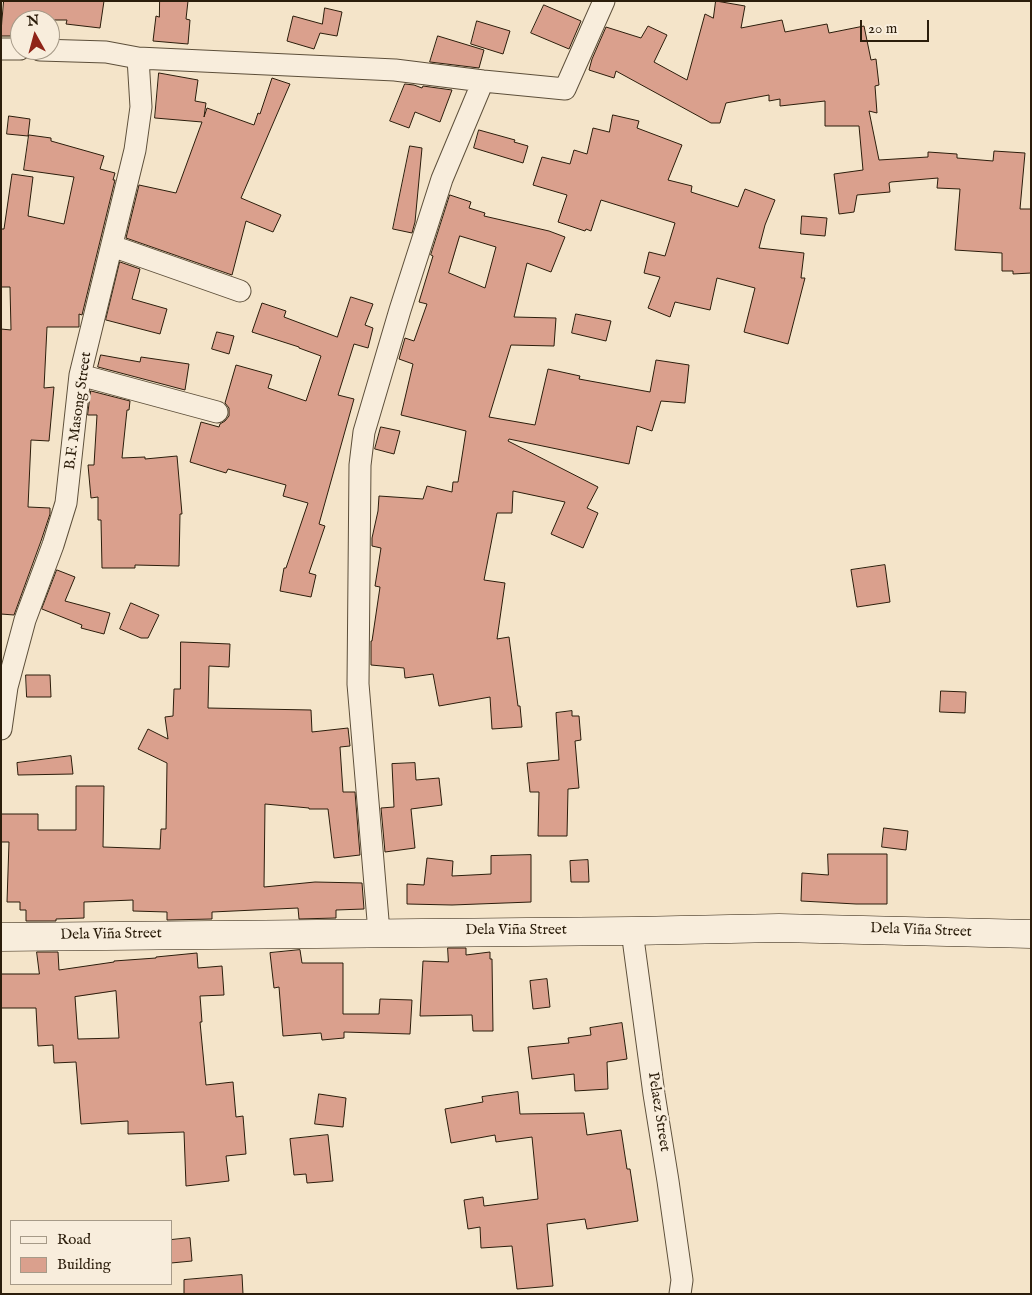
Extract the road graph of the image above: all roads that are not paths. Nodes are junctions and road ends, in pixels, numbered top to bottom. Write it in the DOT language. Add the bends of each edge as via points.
graph roads {
  1 [pos="604,1"];
  2 [pos="60,51"];
  3 [pos="138,58"];
  4 [pos="483,81"];
  5 [pos="112,246"];
  6 [pos="240,291"];
  7 [pos="80,375"];
  8 [pos="216,412"];
  9 [pos="1,729"];
  10 [pos="632,931"];
  11 [pos="379,932"];
  12 [pos="1031,934"];
  13 [pos="1,937"];
  14 [pos="680,1294"];
  1 -- 4 [label="street" via="565,89"];
  2 -- 3 [label="street" via="106,52"];
  3 -- 4 [label="street" via="395,70"];
  3 -- 5 [label="street, B.F. Masong Street" via="141,106 135,150"];
  4 -- 11 [label="street" via="442,179 364,432 360,465 358,684"];
  5 -- 6 [label="street"];
  5 -- 7 [label="street, B.F. Masong Street"];
  7 -- 8 [label="street"];
  7 -- 9 [label="street, B.F. Masong Street" via="66,503 25,620 7,687"];
  10 -- 11 [label="street, Dela Viña Street"];
  10 -- 12 [label="street, Dela Viña Street" via="779,928"];
  10 -- 14 [label="street, Pelaez Street" via="682,1280"];
  11 -- 13 [label="street, Dela Viña Street"];
}
